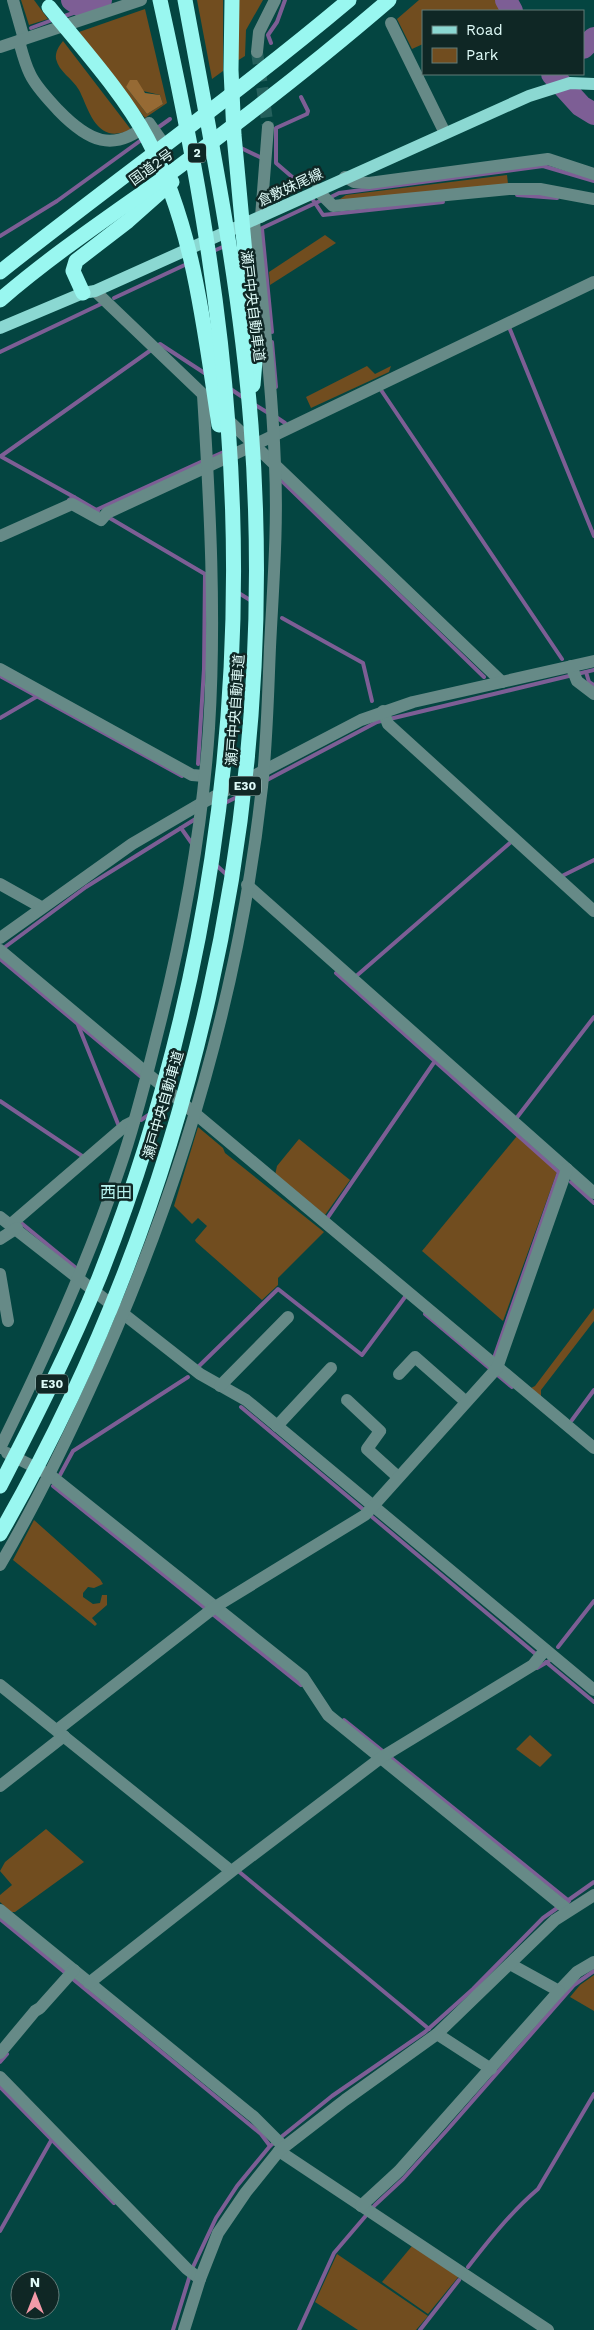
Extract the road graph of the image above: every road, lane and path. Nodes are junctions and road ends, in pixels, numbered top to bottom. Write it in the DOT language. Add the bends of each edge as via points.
graph roads {
  1 [pos="13,0"];
  2 [pos="44,0"];
  3 [pos="141,0"];
  4 [pos="160,0"];
  5 [pos="185,0"];
  6 [pos="232,0"];
  7 [pos="275,0"];
  8 [pos="349,0"];
  9 [pos="389,0"];
  10 [pos="391,23"];
  11 [pos="22,40"];
  12 [pos="0,47"];
  13 [pos="257,52"];
  14 [pos="594,84"];
  15 [pos="268,126"];
  16 [pos="445,133"];
  17 [pos="158,135"];
  18 [pos="202,150"];
  19 [pos="594,174"];
  20 [pos="345,178"];
  21 [pos="323,197"];
  22 [pos="594,199"];
  23 [pos="256,226"];
  24 [pos="0,272"];
  25 [pos="594,282"];
  26 [pos="89,292"];
  27 [pos="0,300"];
  28 [pos="0,328"];
  29 [pos="203,395"];
  30 [pos="250,422"];
  31 [pos="273,434"];
  32 [pos="250,442"];
  33 [pos="207,462"];
  34 [pos="275,467"];
  35 [pos="0,536"];
  36 [pos="234,580"];
  37 [pos="594,661"];
  38 [pos="0,669"];
  39 [pos="574,672"];
  40 [pos="502,682"];
  41 [pos="594,694"];
  42 [pos="385,716"];
  43 [pos="263,778"];
  44 [pos="204,783"];
  45 [pos="201,812"];
  46 [pos="0,884"];
  47 [pos="246,890"];
  48 [pos="41,907"];
  49 [pos="594,911"];
  50 [pos="0,938"];
  51 [pos="0,950"];
  52 [pos="148,1072"];
  53 [pos="196,1114"];
  54 [pos="134,1120"];
  55 [pos="567,1169"];
  56 [pos="594,1193"];
  57 [pos="9,1223"];
  58 [pos="0,1239"];
  59 [pos="0,1274"];
  60 [pos="77,1278"];
  61 [pos="124,1314"];
  62 [pos="288,1317"];
  63 [pos="8,1321"];
  64 [pos="493,1367"];
  65 [pos="331,1368"];
  66 [pos="399,1374"];
  67 [pos="220,1386"];
  68 [pos="347,1400"];
  69 [pos="465,1401"];
  70 [pos="277,1426"];
  71 [pos="594,1448"];
  72 [pos="0,1449"];
  73 [pos="50,1475"];
  74 [pos="398,1477"];
  75 [pos="0,1486"];
  76 [pos="369,1510"];
  77 [pos="0,1534"];
  78 [pos="0,1565"];
  79 [pos="212,1610"];
  80 [pos="542,1654"];
  81 [pos="0,1685"];
  82 [pos="594,1690"];
  83 [pos="61,1731"];
  84 [pos="386,1757"];
  85 [pos="0,1786"];
  86 [pos="234,1869"];
  87 [pos="594,1895"];
  88 [pos="564,1906"];
  89 [pos="0,1910"];
  90 [pos="594,1962"];
  91 [pos="510,1964"];
  92 [pos="71,1974"];
  93 [pos="89,1983"];
  94 [pos="559,1991"];
  95 [pos="437,2034"];
  96 [pos="0,2053"];
  97 [pos="491,2069"];
  98 [pos="0,2077"];
  99 [pos="280,2145"];
  100 [pos="368,2210"];
  101 [pos="194,2274"];
  102 [pos="184,2330"];
  103 [pos="548,2330"];
  1 -- 11 [label="street"];
  2 -- 36 [label="highway, bridge" via="146,136 176,206 196,287 214,390"];
  3 -- 11 [label="street"];
  4 -- 36 [label="highway, 瀬戸中央自動車道 / E30, bridge" via="200,200 221,349 228,425"];
  5 -- 30 [label="highway, 瀬戸中央自動車道 / E30, bridge" via="233,274"];
  6 -- 30 [label="highway, bridge" via="234,135 255,361"];
  7 -- 13 [label="street" via="259,32"];
  8 -- 17 [label="highway, 国道2号 / 2"];
  9 -- 18 [label="highway, 国道2号 / 2"];
  10 -- 16 [label="street"];
  11 -- 12 [label="street"];
  11 -- 17 [label="street" via="30,74 46,98 83,132 105,141 117,140 136,134 149,123"];
  14 -- 16 [label="main road, 倉敷妹尾線" via="570,83 529,96"];
  15 -- 23 [label="street"];
  16 -- 20 [label="main road, 倉敷妹尾線"];
  17 -- 24 [label="highway, 国道2号 / 2" via="79,209"];
  18 -- 26 [label="highway" via="128,222 76,261 73,271"];
  18 -- 27 [label="highway, 国道2号 / 2" via="71,243"];
  19 -- 20 [label="street" via="548,159 369,183"];
  20 -- 21 [label="main road, 倉敷妹尾線"];
  21 -- 22 [label="street" via="333,206 509,189 540,189"];
  21 -- 23 [label="main road, 倉敷妹尾線"];
  23 -- 26 [label="main road, 倉敷妹尾線"];
  23 -- 31 [label="street"];
  25 -- 31 [label="street"];
  26 -- 28 [label="main road, 倉敷妹尾線"];
  26 -- 29 [label="street"];
  29 -- 32 [label="street"];
  29 -- 33 [label="street"];
  30 -- 77 [label="highway, 瀬戸中央自動車道 / E30, bridge" via="257,580 251,729 233,874 208,1002 178,1117 120,1288 52,1436"];
  31 -- 32 [label="street"];
  31 -- 34 [label="street"];
  32 -- 33 [label="street"];
  32 -- 34 [label="street"];
  33 -- 35 [label="street" via="101,520 72,504"];
  33 -- 44 [label="street" via="213,577 211,682"];
  34 -- 40 [label="street"];
  34 -- 43 [label="street" via="275,560"];
  36 -- 75 [label="highway, 瀬戸中央自動車道 / E30, bridge" via="228,720 220,802 196,952 178,1030 130,1195 98,1279 63,1360"];
  37 -- 39 [label="street"];
  38 -- 44 [label="street"];
  39 -- 40 [label="street"];
  39 -- 41 [label="street"];
  40 -- 42 [label="street"];
  42 -- 43 [label="street" via="347,726"];
  42 -- 49 [label="street"];
  43 -- 45 [label="street"];
  43 -- 47 [label="street"];
  44 -- 45 [label="street"];
  45 -- 48 [label="street" via="132,844"];
  45 -- 52 [label="street" via="169,988"];
  46 -- 48 [label="street"];
  47 -- 53 [label="street" via="230,975"];
  47 -- 55 [label="street" via="354,979"];
  48 -- 50 [label="street"];
  51 -- 52 [label="street"];
  52 -- 53 [label="street"];
  52 -- 54 [label="street"];
  53 -- 61 [label="street"];
  53 -- 64 [label="street"];
  54 -- 57 [label="street"];
  54 -- 60 [label="street" via="121,1166"];
  55 -- 56 [label="street"];
  55 -- 64 [label="street"];
  57 -- 58 [label="street"];
  57 -- 60 [label="street"];
  59 -- 63 [label="street"];
  60 -- 61 [label="street"];
  60 -- 72 [label="street" via="50,1347"];
  61 -- 67 [label="street"];
  61 -- 73 [label="street"];
  62 -- 67 [label="street"];
  64 -- 69 [label="street"];
  64 -- 71 [label="street"];
  65 -- 70 [label="street"];
  66 -- 69 [label="street" via="415,1357"];
  67 -- 70 [label="street" via="246,1400"];
  68 -- 74 [label="street" via="380,1431 367,1449"];
  69 -- 74 [label="street"];
  70 -- 76 [label="street"];
  72 -- 73 [label="street"];
  73 -- 78 [label="street"];
  73 -- 79 [label="street"];
  74 -- 76 [label="street"];
  76 -- 79 [label="street"];
  76 -- 80 [label="street"];
  79 -- 83 [label="street"];
  79 -- 84 [label="street" via="304,1677 328,1714"];
  80 -- 82 [label="street"];
  80 -- 84 [label="street" via="533,1665"];
  81 -- 83 [label="street"];
  83 -- 85 [label="street"];
  83 -- 86 [label="street"];
  84 -- 86 [label="street"];
  84 -- 88 [label="street"];
  86 -- 93 [label="street"];
  87 -- 88 [label="street"];
  88 -- 91 [label="street"];
  89 -- 92 [label="street"];
  90 -- 94 [label="street" via="577,1972"];
  91 -- 94 [label="street"];
  91 -- 95 [label="street"];
  92 -- 93 [label="street"];
  92 -- 96 [label="street"];
  93 -- 99 [label="street" via="254,2118"];
  94 -- 97 [label="street"];
  95 -- 97 [label="street"];
  95 -- 99 [label="street"];
  97 -- 100 [label="street"];
  98 -- 101 [label="street"];
  99 -- 100 [label="street"];
  99 -- 101 [label="street" via="218,2233"];
  100 -- 103 [label="street"];
  101 -- 102 [label="street"];
}
